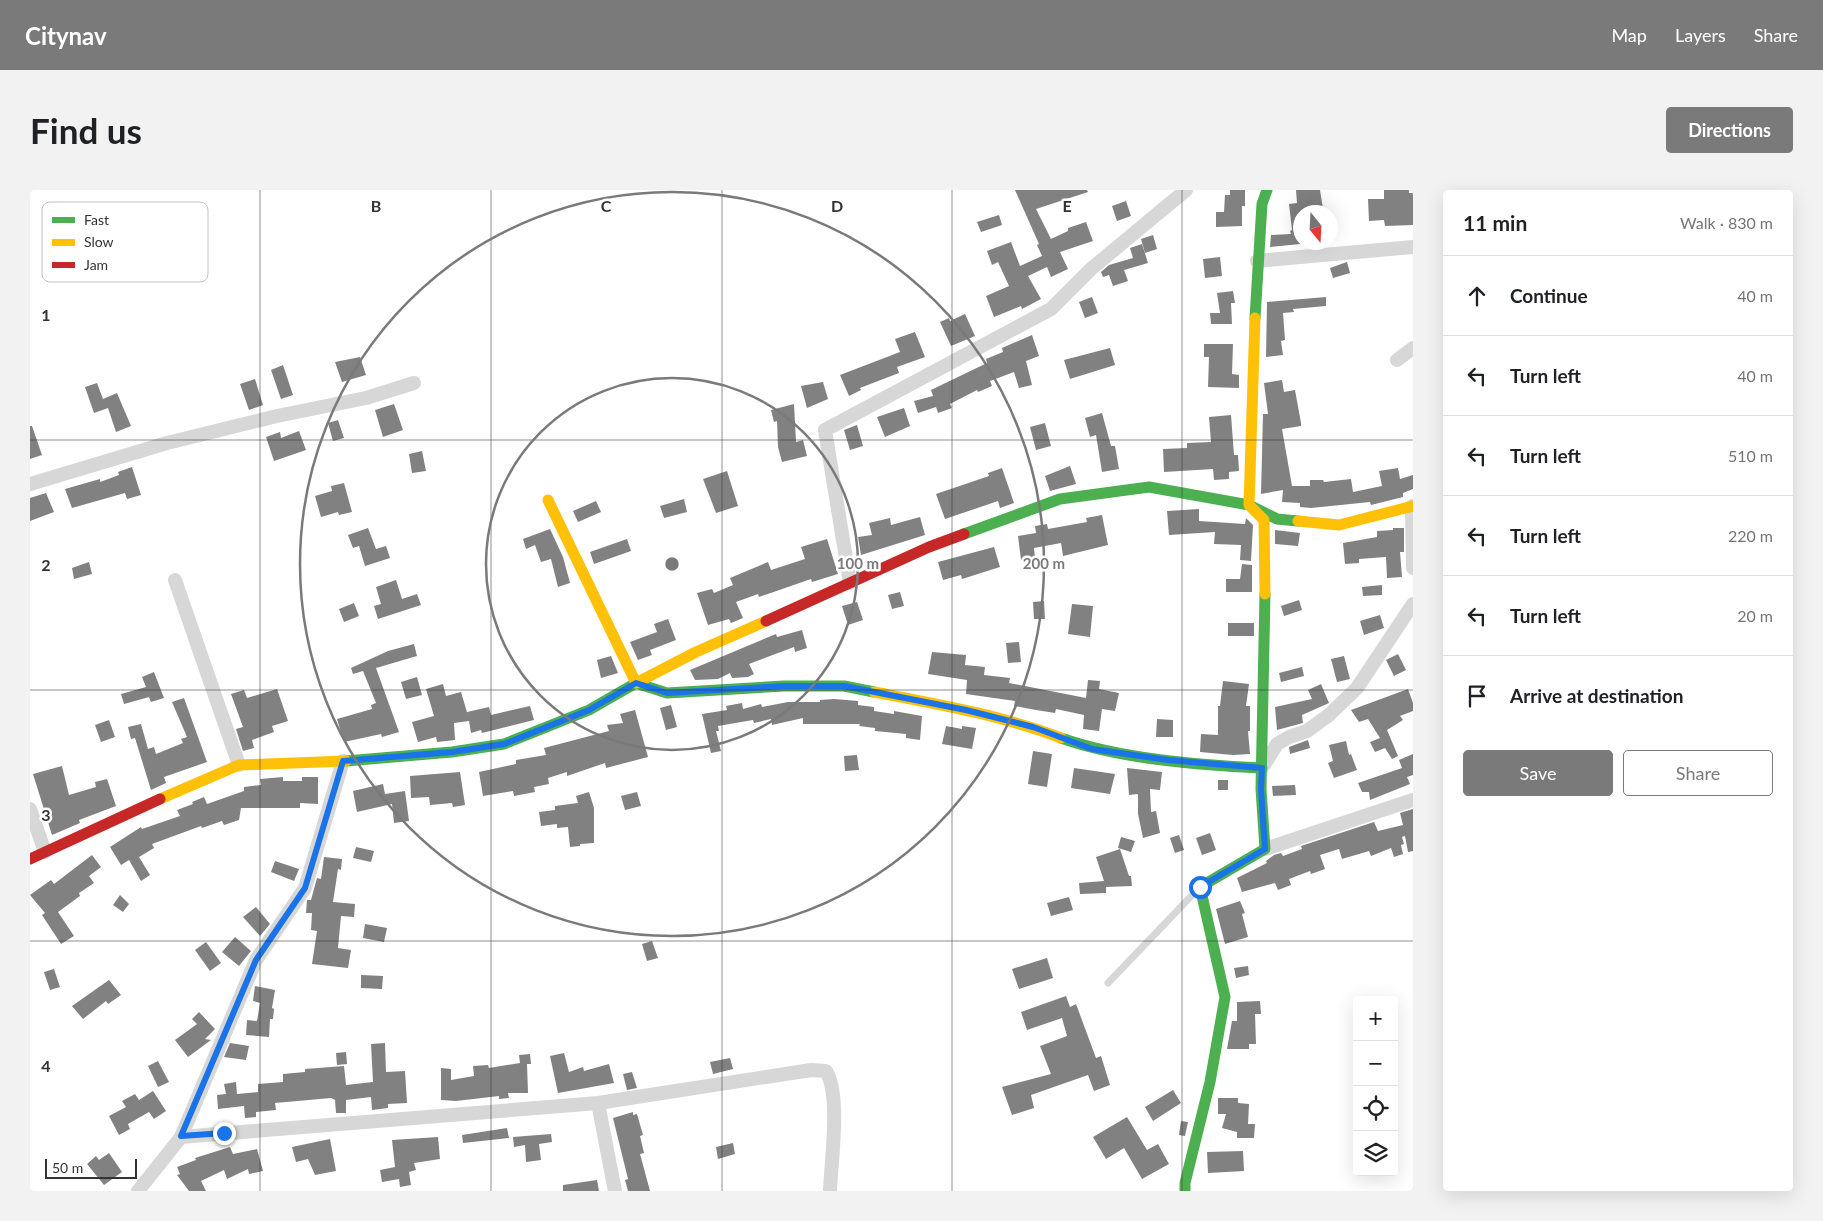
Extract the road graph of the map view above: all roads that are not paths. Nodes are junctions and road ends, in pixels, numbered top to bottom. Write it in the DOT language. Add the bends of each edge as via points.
graph roads {
  1 [pos="1186,190"];
  2 [pos="1267,190"];
  3 [pos="1413,247"];
  4 [pos="1257,261"];
  5 [pos="1413,348"];
  6 [pos="1397,360"];
  7 [pos="414,383"];
  8 [pos="30,484"];
  9 [pos="548,500"];
  10 [pos="1249,505"];
  11 [pos="1412,506"];
  12 [pos="1413,568"];
  13 [pos="175,580"];
  14 [pos="850,583"];
  15 [pos="1413,604"];
  16 [pos="636,683"];
  17 [pos="343,761"];
  18 [pos="239,765"];
  19 [pos="1262,768"];
  20 [pos="1413,800"];
  21 [pos="30,808"];
  22 [pos="1265,849"];
  23 [pos="46,852"];
  24 [pos="30,859"];
  25 [pos="1200,887"];
  26 [pos="1108,983"];
  27 [pos="598,1103"];
  28 [pos="181,1136"];
  29 [pos="138,1191"];
  30 [pos="615,1191"];
  31 [pos="830,1191"];
  32 [pos="1185,1191"];
  1 -- 14 [label="street" via="1091,269 1051,309 825,430"];
  2 -- 4 [label="street" via="1262,204"];
  3 -- 4 [label="street"];
  4 -- 10 [label="street"];
  5 -- 6 [label="street"];
  7 -- 8 [label="street" via="366,398 167,443"];
  9 -- 16 [label="street"];
  10 -- 11 [label="street" via="1277,519 1339,525"];
  10 -- 14 [label="street" via="1149,487 1060,499 929,547"];
  10 -- 19 [label="street" via="1264,520"];
  11 -- 12 [label="street"];
  13 -- 18 [label="street"];
  14 -- 16 [label="street"];
  15 -- 19 [label="street" via="1357,688 1307,731 1277,744"];
  16 -- 17 [label="street" via="589,710 504,744"];
  16 -- 19 [label="street" via="667,693 844,686 976,712 1033,727 1092,749"];
  17 -- 18 [label="street"];
  17 -- 28 [label="street" via="305,888 256,960"];
  18 -- 23 [label="street"];
  19 -- 22 [label="street"];
  20 -- 22 [label="street"];
  21 -- 23 [label="street"];
  22 -- 25 [label="street"];
  23 -- 24 [label="street"];
  25 -- 26 [label="lane"];
  25 -- 32 [label="street" via="1225,997 1210,1082 1184,1183"];
  27 -- 28 [label="street"];
  27 -- 30 [label="street"];
  27 -- 31 [label="street" via="811,1070 826,1071 832,1081 834,1120"];
  28 -- 29 [label="street"];
}
